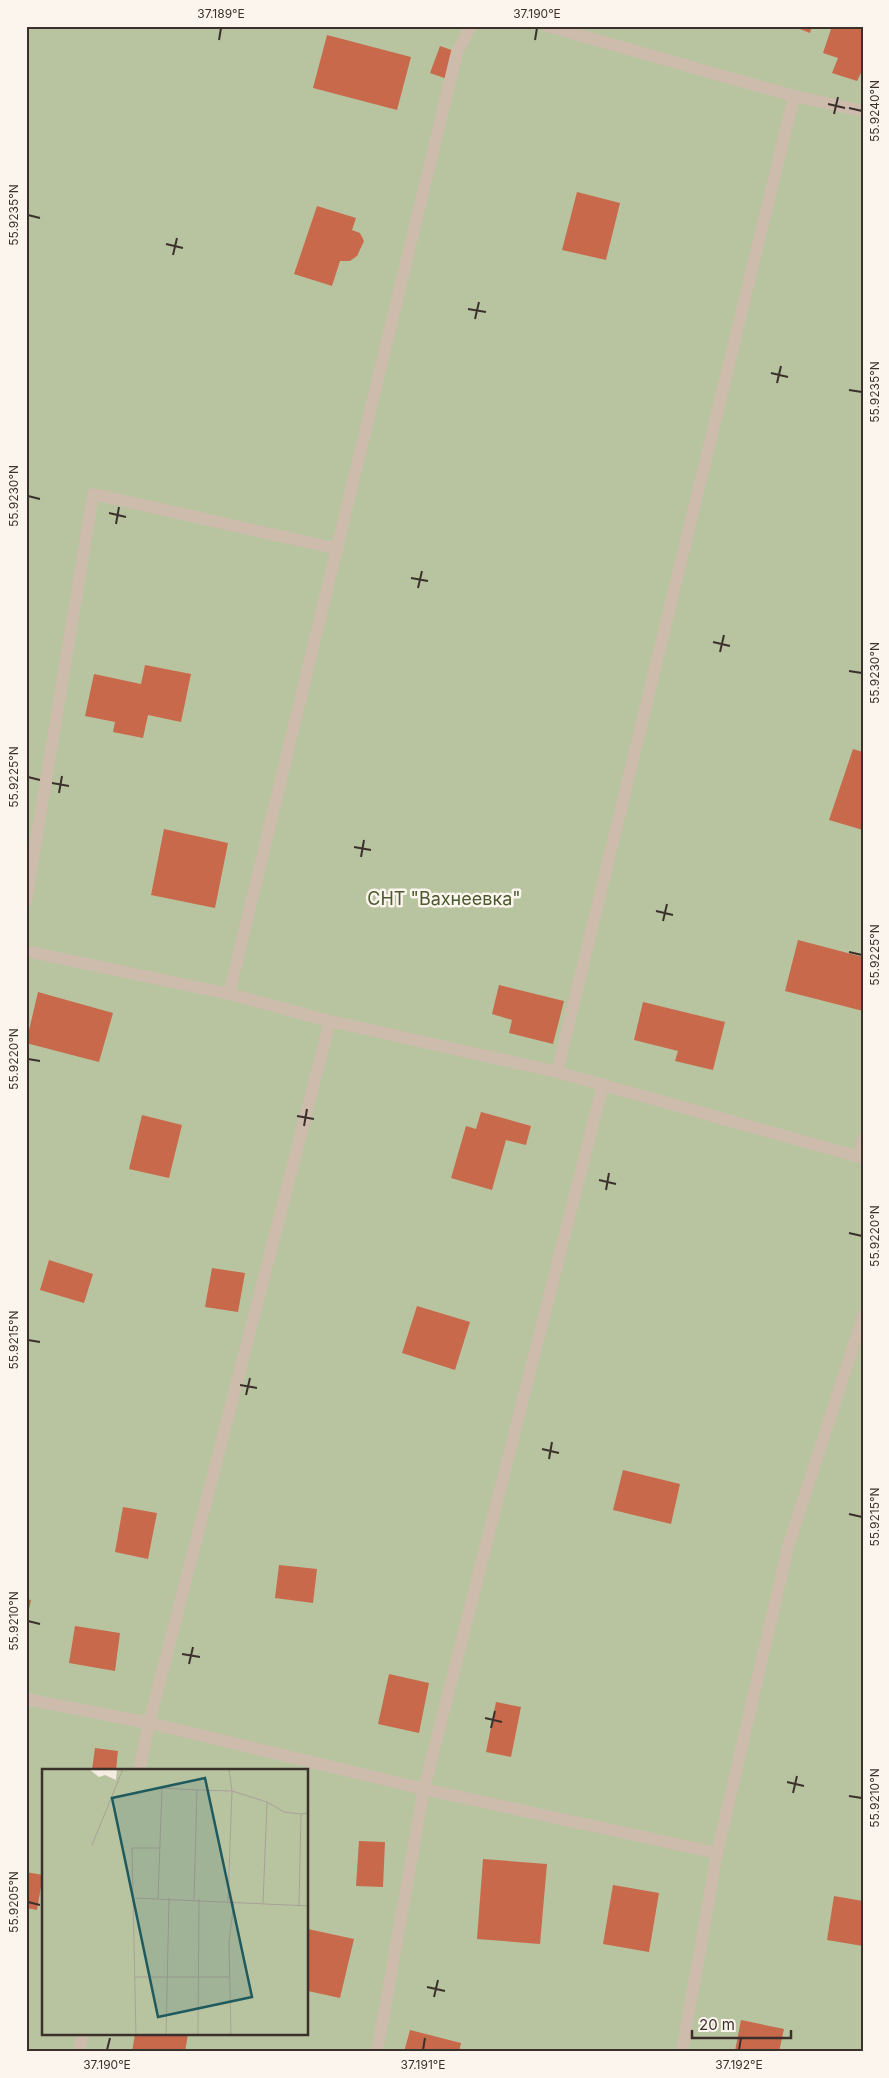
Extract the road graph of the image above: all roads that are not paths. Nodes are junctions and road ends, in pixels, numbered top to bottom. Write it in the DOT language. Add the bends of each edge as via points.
graph roads {
  1 [pos="471,26"];
  2 [pos="547,26"];
  3 [pos="794,96"];
  4 [pos="863,111"];
  5 [pos="338,549"];
  6 [pos="26,902"];
  7 [pos="26,951"];
  8 [pos="229,994"];
  9 [pos="330,1021"];
  10 [pos="557,1072"];
  11 [pos="603,1084"];
  12 [pos="863,1140"];
  13 [pos="861,1157"];
  14 [pos="863,1316"];
  15 [pos="26,1699"];
  16 [pos="150,1723"];
  17 [pos="139,1769"];
  18 [pos="424,1789"];
  19 [pos="718,1853"];
  20 [pos="83,2036"];
  21 [pos="79,2052"];
  22 [pos="377,2052"];
  23 [pos="682,2052"];
  1 -- 5 [label="lane" via="457,52"];
  2 -- 3 [label="lane"];
  3 -- 4 [label="lane"];
  3 -- 10 [label="lane"];
  5 -- 6 [label="lane" via="93,494"];
  5 -- 8 [label="lane"];
  7 -- 8 [label="lane"];
  8 -- 9 [label="lane"];
  9 -- 10 [label="lane"];
  9 -- 16 [label="lane"];
  10 -- 11 [label="lane"];
  11 -- 13 [label="lane"];
  11 -- 18 [label="lane"];
  12 -- 13 [label="lane"];
  14 -- 19 [label="lane" via="788,1547"];
  15 -- 16 [label="lane"];
  16 -- 17 [label="lane"];
  16 -- 18 [label="lane"];
  18 -- 19 [label="lane"];
  18 -- 22 [label="lane"];
  19 -- 23 [label="lane"];
  20 -- 21 [label="lane"];
}
